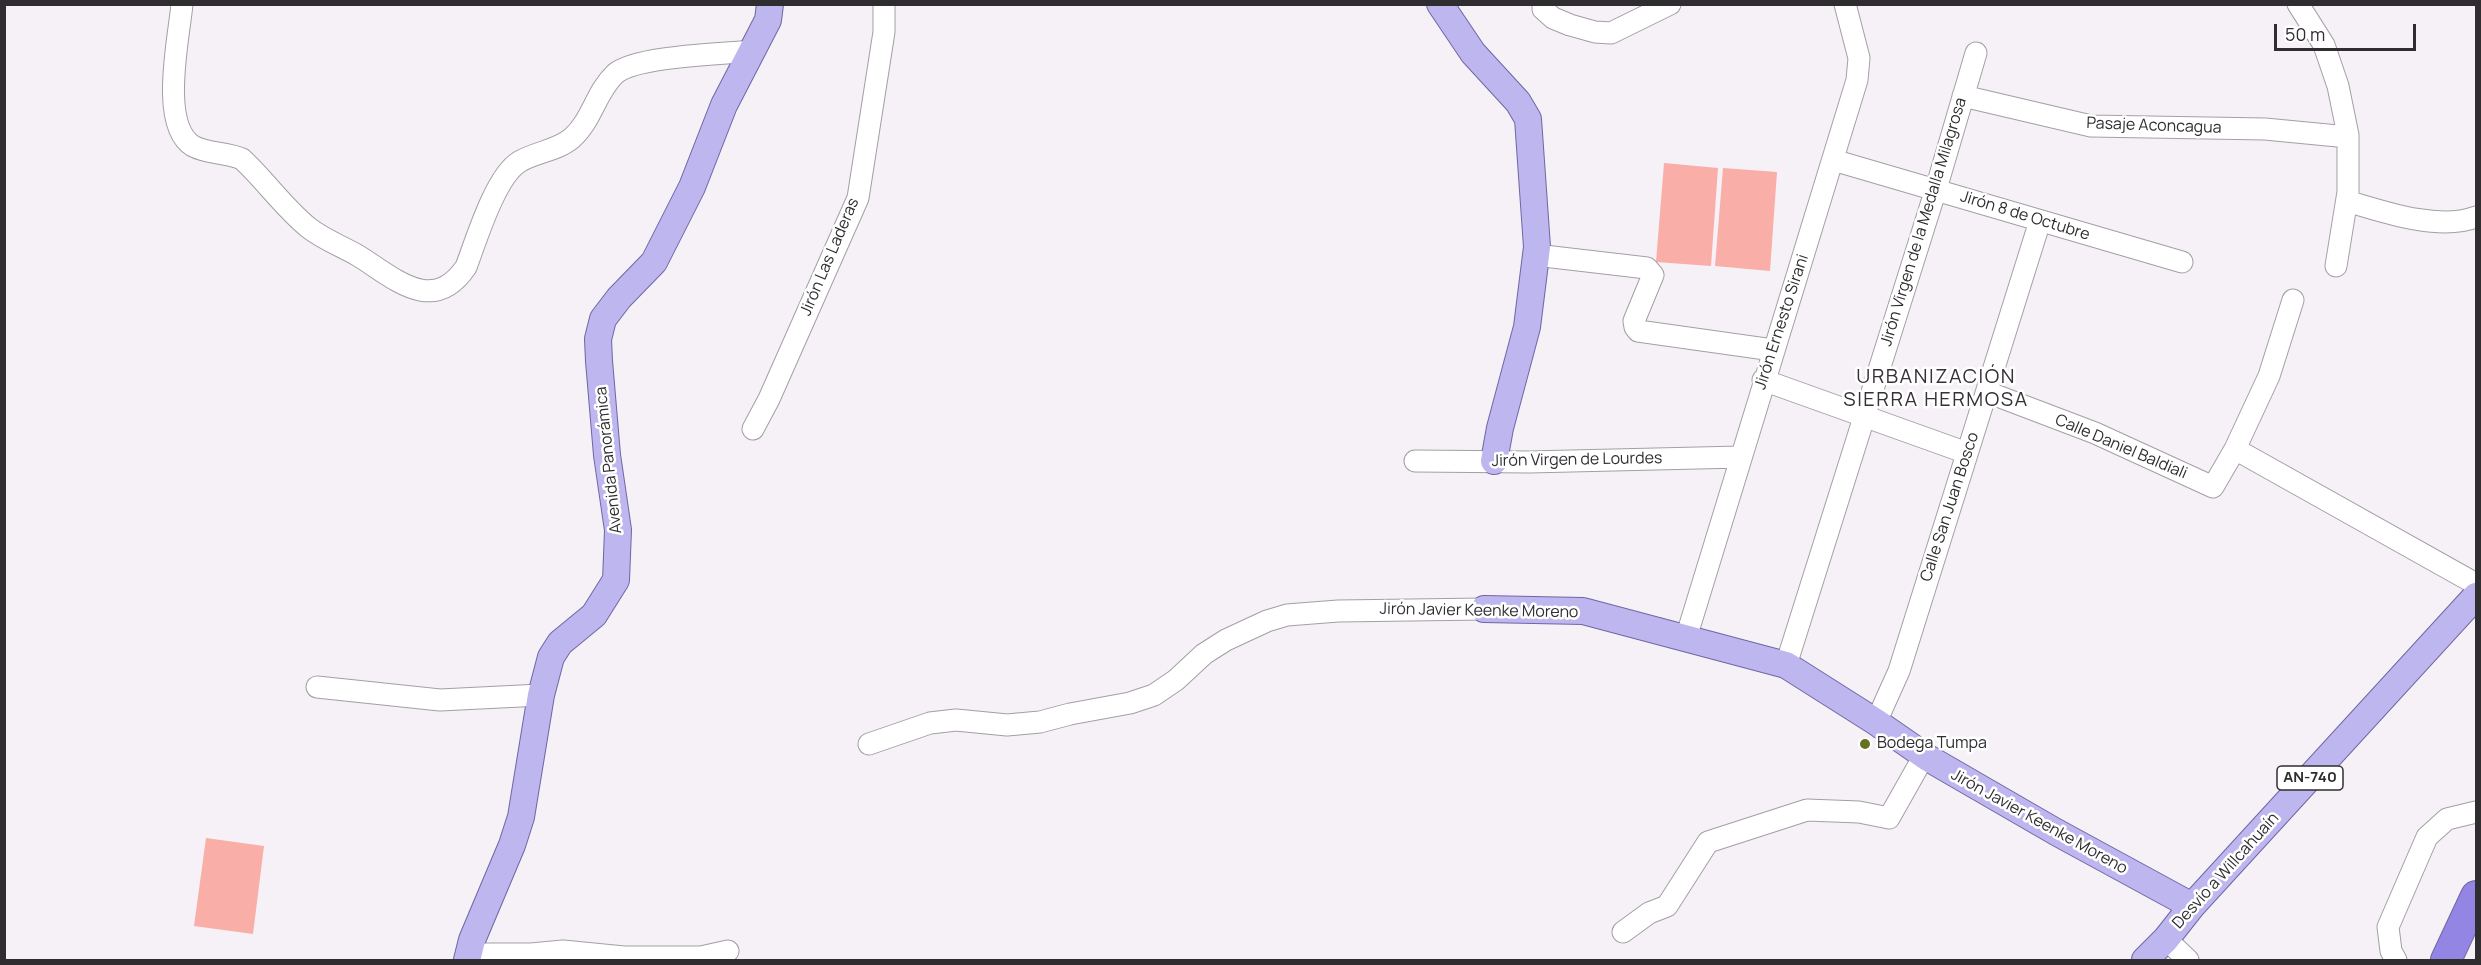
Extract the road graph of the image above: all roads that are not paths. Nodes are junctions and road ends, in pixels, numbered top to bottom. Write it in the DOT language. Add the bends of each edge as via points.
graph roads {
  1 [pos="182,4"];
  2 [pos="770,4"];
  3 [pos="884,4"];
  4 [pos="1440,4"];
  5 [pos="1543,4"];
  6 [pos="1670,4"];
  7 [pos="1845,4"];
  8 [pos="2298,4"];
  9 [pos="753,51"];
  10 [pos="1976,53"];
  11 [pos="1963,96"];
  12 [pos="2348,137"];
  13 [pos="1833,160"];
  14 [pos="1936,189"];
  15 [pos="2347,201"];
  16 [pos="2476,217"];
  17 [pos="2040,221"];
  18 [pos="1537,247"];
  19 [pos="2182,262"];
  20 [pos="2336,266"];
  21 [pos="2293,300"];
  22 [pos="1773,350"];
  23 [pos="1763,380"];
  24 [pos="1987,392"];
  25 [pos="1864,415"];
  26 [pos="753,429"];
  27 [pos="2235,449"];
  28 [pos="1967,453"];
  29 [pos="1740,457"];
  30 [pos="1415,461"];
  31 [pos="1494,461"];
  32 [pos="2476,584"];
  33 [pos="2476,596"];
  34 [pos="1484,609"];
  35 [pos="1686,638"];
  36 [pos="1786,665"];
  37 [pos="317,687"];
  38 [pos="541,695"];
  39 [pos="1876,722"];
  40 [pos="869,744"];
  41 [pos="1924,756"];
  42 [pos="2476,812"];
  43 [pos="2476,896"];
  44 [pos="2192,906"];
  45 [pos="1623,932"];
  46 [pos="2166,939"];
  47 [pos="728,951"];
  48 [pos="467,957"];
  49 [pos="2145,960"];
  50 [pos="2188,960"];
  51 [pos="2396,960"];
  52 [pos="2446,960"];
  1 -- 9 [label="street" via="173,89 178,127 185,138 193,146 242,159 308,228 407,288 428,291 444,288 462,273 507,173 519,162 571,139 615,74 627,65"];
  2 -- 9 [label="main road, Avenida Panorámica" via="768,20"];
  3 -- 26 [label="street, Jirón Las Laderas" via="884,32 858,198"];
  4 -- 18 [label="main road" via="1473,53 1518,102 1528,119"];
  5 -- 6 [label="street" via="1553,18 1595,32 1611,33"];
  7 -- 13 [label="street, Jirón Ernesto Sirani" via="1859,58 1857,80"];
  8 -- 12 [label="street" via="2324,45 2338,86"];
  9 -- 38 [label="main road, Avenida Panorámica" via="724,105 692,187 654,262 603,319 598,339 607,455 618,530 616,580 594,615 560,643 551,657"];
  10 -- 11 [label="street, Jirón Virgen de la Medalla Milagrosa"];
  11 -- 12 [label="street, Pasaje Aconcagua" via="2091,126 2265,129"];
  11 -- 14 [label="street, Jirón Virgen de la Medalla Milagrosa"];
  12 -- 15 [label="street"];
  13 -- 14 [label="street, Jirón 8 de Octubre"];
  13 -- 22 [label="street, Jirón Ernesto Sirani"];
  14 -- 17 [label="street, Jirón 8 de Octubre"];
  14 -- 25 [label="street, Jirón Virgen de la Medalla Milagrosa"];
  15 -- 16 [label="street" via="2394,215 2431,220"];
  15 -- 20 [label="street"];
  17 -- 19 [label="street, Jirón 8 de Octubre"];
  17 -- 24 [label="street, Calle San Juan Bosco"];
  18 -- 22 [label="street" via="1544,256 1647,268 1653,275 1634,323 1640,332"];
  18 -- 31 [label="main road" via="1527,327"];
  21 -- 27 [label="street, Calle Daniel Baldiali" via="2269,376"];
  22 -- 23 [label="street, Jirón Ernesto Sirani"];
  23 -- 25 [label="street"];
  23 -- 29 [label="street, Jirón Ernesto Sirani"];
  24 -- 27 [label="street, Calle Daniel Baldiali" via="2096,433 2212,487"];
  24 -- 28 [label="street, Calle San Juan Bosco"];
  25 -- 28 [label="street"];
  25 -- 36 [label="street, Jirón Virgen de la Medalla Milagrosa"];
  27 -- 32 [label="street"];
  28 -- 39 [label="street, Calle San Juan Bosco" via="1899,671"];
  29 -- 31 [label="street, Jirón Virgen de Lourdes"];
  29 -- 35 [label="street, Jirón Ernesto Sirani"];
  30 -- 31 [label="street, Jirón Virgen de Lourdes"];
  33 -- 44 [label="main road, Desvío a Willcahuaín / AN-740"];
  34 -- 35 [label="main road, Jirón Javier Keenke Moreno" via="1578,610"];
  34 -- 40 [label="street, Jirón Javier Keenke Moreno" via="1338,610 1287,615 1226,640 1162,690 1130,703 1040,722 930,723"];
  35 -- 36 [label="main road, Jirón Javier Keenke Moreno"];
  36 -- 39 [label="main road, Jirón Javier Keenke Moreno"];
  37 -- 38 [label="street" via="440,700"];
  38 -- 48 [label="main road, Avenida Panorámica" via="521,817"];
  39 -- 41 [label="main road, Jirón Javier Keenke Moreno"];
  41 -- 44 [label="main road, Jirón Javier Keenke Moreno"];
  41 -- 45 [label="street" via="1889,818 1859,812 1807,810 1708,842 1667,906 1649,913"];
  42 -- 51 [label="street" via="2447,819 2427,837 2388,927"];
  43 -- 52 [label="highway"];
  44 -- 46 [label="main road, Desvío a Willcahuaín / AN-740"];
  46 -- 49 [label="main road, Desvío a Willcahuaín / AN-740"];
  46 -- 50 [label="street"];
  47 -- 48 [label="street" via="701,957 624,957 563,951"];
}
